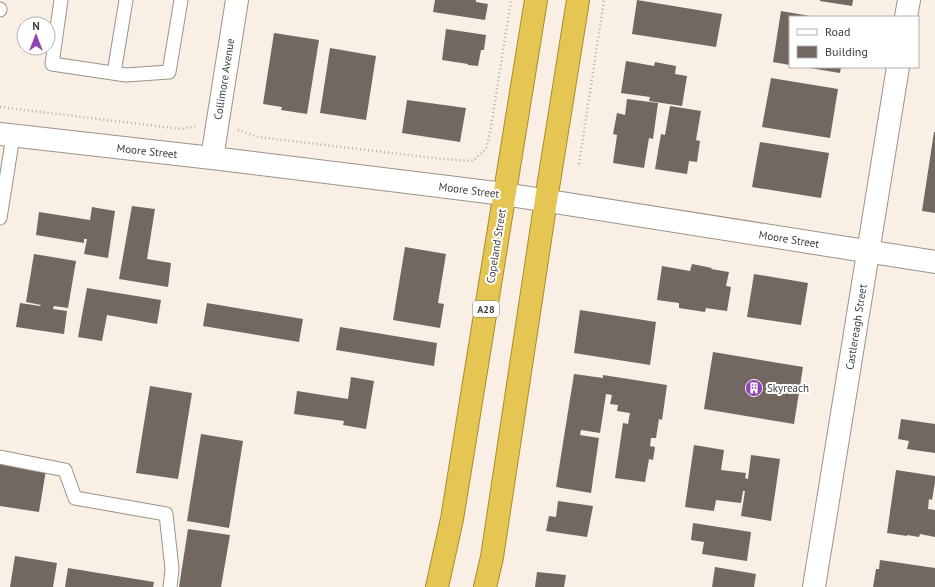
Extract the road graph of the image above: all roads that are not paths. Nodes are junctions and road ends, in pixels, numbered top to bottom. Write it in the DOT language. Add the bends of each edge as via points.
graph roads {
  1 [pos="61,0"];
  2 [pos="126,0"];
  3 [pos="181,0"];
  4 [pos="237,0"];
  5 [pos="536,0"];
  6 [pos="578,0"];
  7 [pos="909,0"];
  8 [pos="906,16"];
  9 [pos="898,68"];
  10 [pos="114,73"];
  11 [pos="7,135"];
  12 [pos="212,158"];
  13 [pos="504,194"];
  14 [pos="546,200"];
  15 [pos="0,218"];
  16 [pos="869,252"];
  17 [pos="935,262"];
  18 [pos="0,457"];
  19 [pos="170,587"];
  20 [pos="437,587"];
  21 [pos="485,587"];
  22 [pos="814,587"];
  1 -- 10 [label="lane" via="52,64"];
  2 -- 10 [label="lane"];
  3 -- 10 [label="lane" via="169,72 126,75"];
  4 -- 12 [label="street, Collimore Avenue"];
  5 -- 13 [label="highway, Copeland Street / A28"];
  6 -- 14 [label="highway"];
  7 -- 8 [label="street"];
  9 -- 16 [label="street, Castlereagh Street"];
  11 -- 12 [label="street, Moore Street"];
  11 -- 15 [label="lane"];
  12 -- 13 [label="street, Moore Street"];
  13 -- 14 [label="street, Moore Street"];
  13 -- 20 [label="highway, Copeland Street / A28" via="452,519"];
  14 -- 16 [label="street, Moore Street"];
  14 -- 21 [label="highway" via="492,558"];
  16 -- 17 [label="street, Moore Street"];
  16 -- 22 [label="street, Castlereagh Street"];
  18 -- 19 [label="lane" via="65,470 75,498 166,514 172,569"];
}
